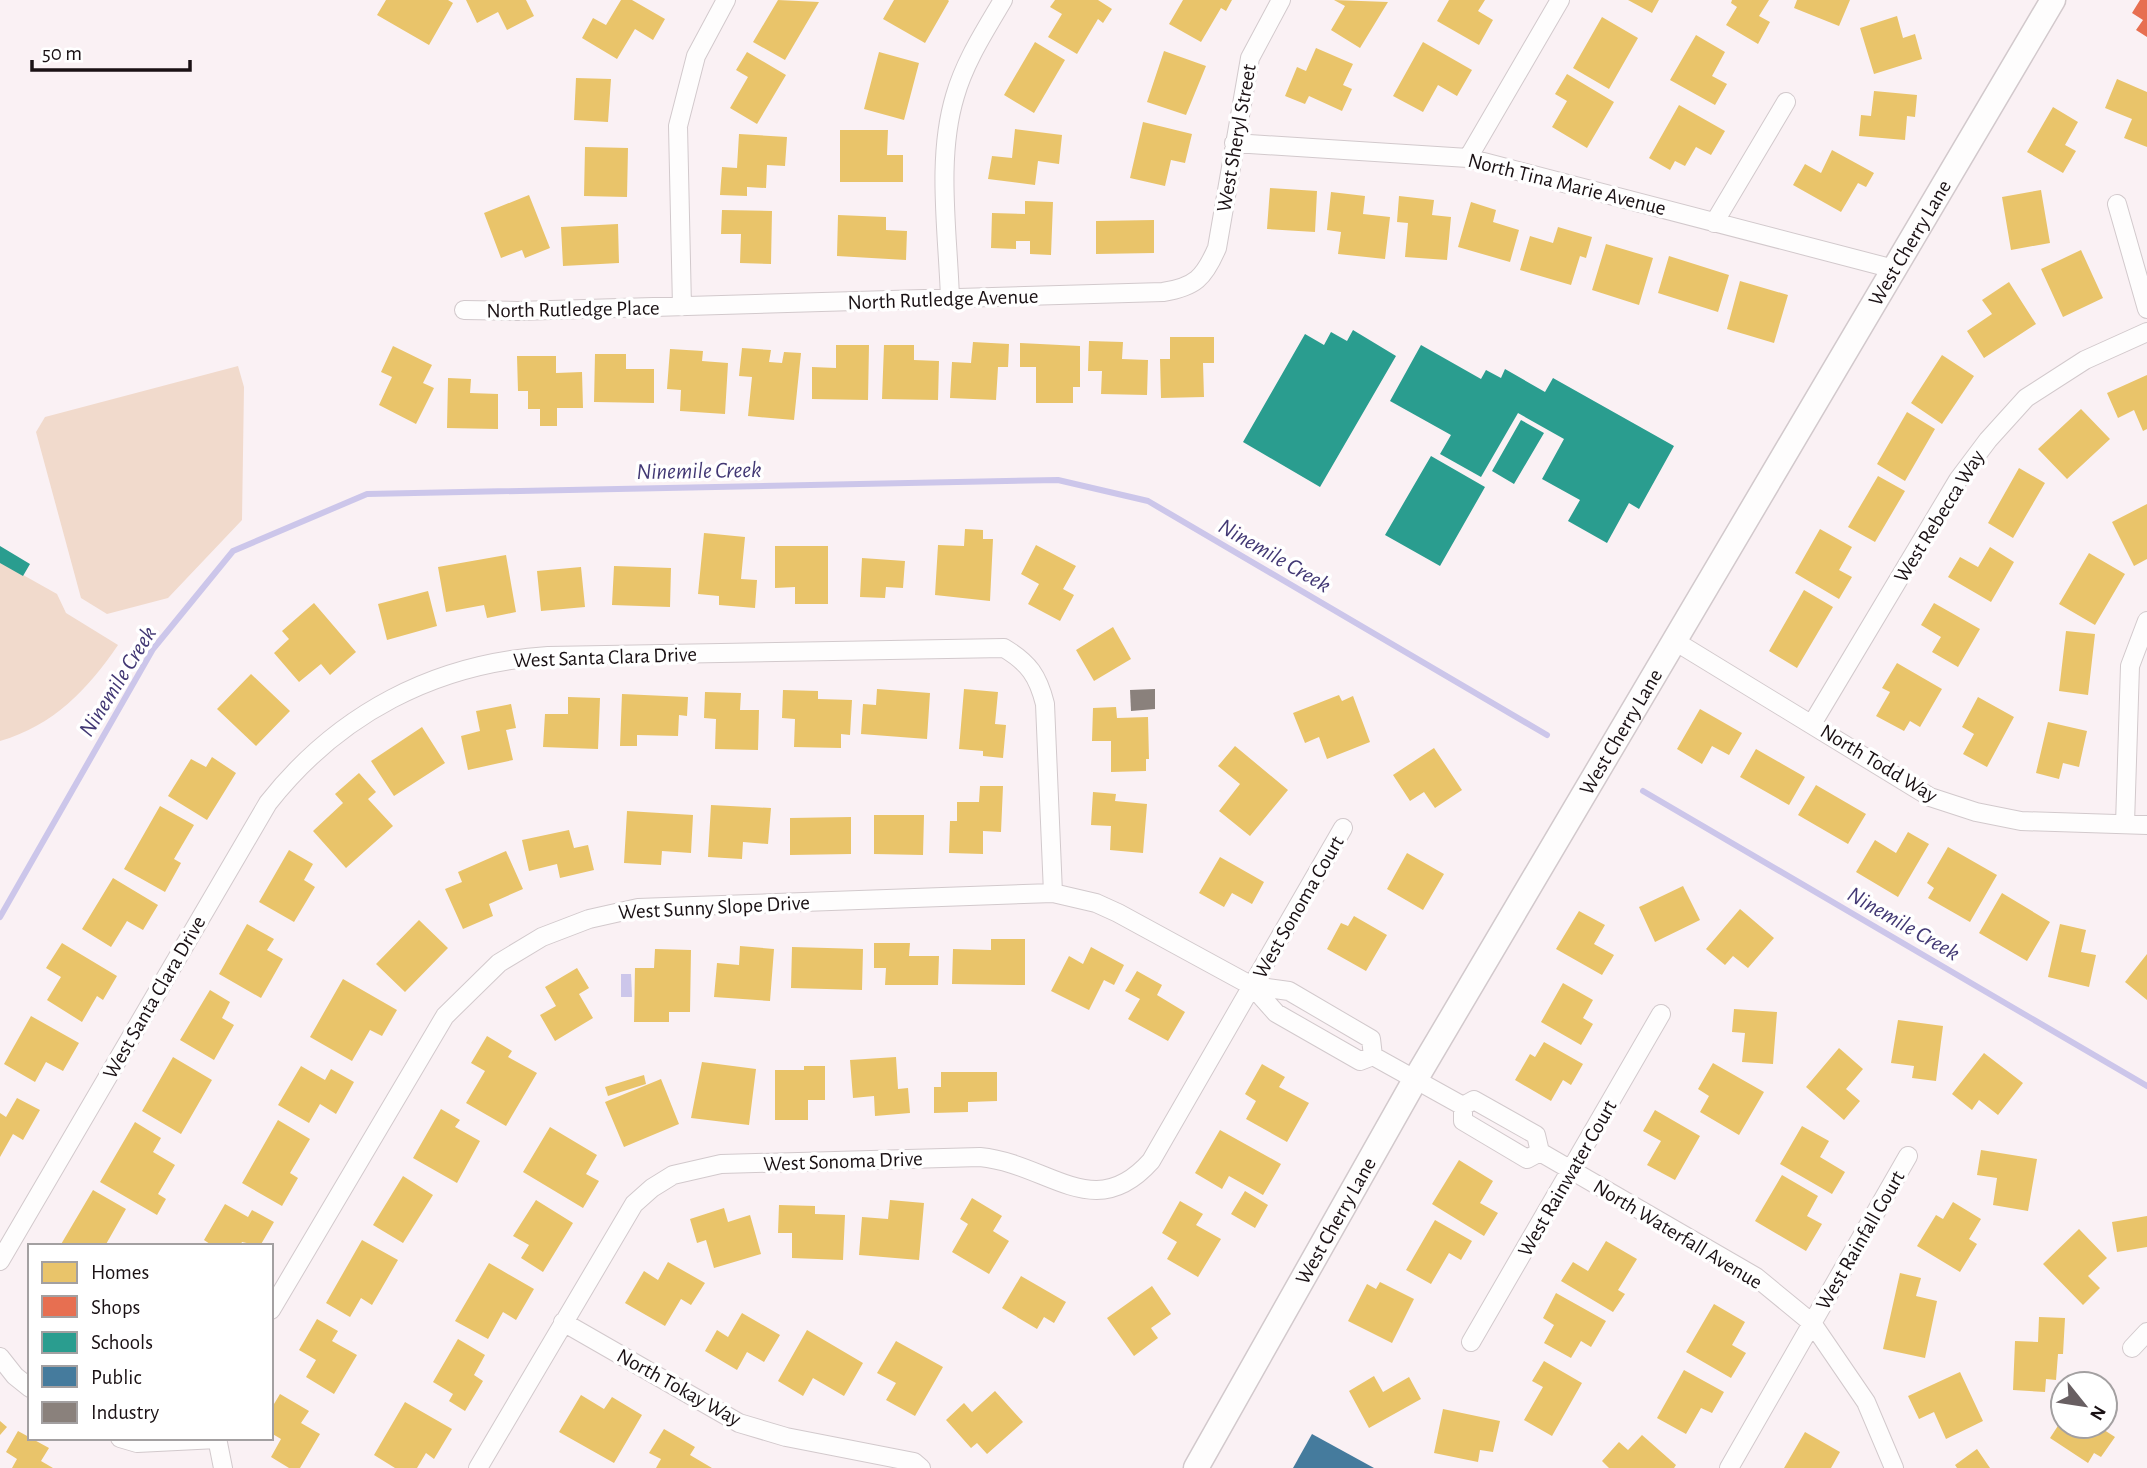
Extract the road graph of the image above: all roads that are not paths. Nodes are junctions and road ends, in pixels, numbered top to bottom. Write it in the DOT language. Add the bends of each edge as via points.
graph roads {
  1 [pos="726,0"];
  2 [pos="1003,0"];
  3 [pos="1281,0"];
  4 [pos="1560,0"];
  5 [pos="2053,0"];
  6 [pos="1786,102"];
  7 [pos="1234,143"];
  8 [pos="1468,158"];
  9 [pos="2117,204"];
  10 [pos="1714,223"];
  11 [pos="1894,269"];
  12 [pos="1199,278"];
  13 [pos="950,299"];
  14 [pos="682,307"];
  15 [pos="2147,309"];
  16 [pos="464,310"];
  17 [pos="2147,332"];
  18 [pos="2147,621"];
  19 [pos="1673,640"];
  20 [pos="1812,724"];
  21 [pos="2125,824"];
  22 [pos="2147,825"];
  23 [pos="1343,828"];
  24 [pos="1053,893"];
  25 [pos="1252,986"];
  26 [pos="1661,1014"];
  27 [pos="1373,1056"];
  28 [pos="1415,1080"];
  29 [pos="1463,1106"];
  30 [pos="1540,1152"];
  31 [pos="1908,1156"];
  32 [pos="1572,1170"];
  33 [pos="0,1261"];
  34 [pos="273,1307"];
  35 [pos="563,1322"];
  36 [pos="1812,1323"];
  37 [pos="2147,1332"];
  38 [pos="1471,1342"];
  39 [pos="2132,1348"];
  40 [pos="0,1357"];
  41 [pos="28,1386"];
  42 [pos="127,1440"];
  43 [pos="197,1440"];
  44 [pos="217,1440"];
  45 [pos="223,1468"];
  46 [pos="478,1468"];
  47 [pos="921,1468"];
  48 [pos="1196,1468"];
  49 [pos="1729,1468"];
  50 [pos="1894,1468"];
  1 -- 14 [label="street" via="696,56 678,126"];
  2 -- 13 [label="street" via="962,75 949,121"];
  3 -- 7 [label="street, West Sheryl Street" via="1250,58"];
  4 -- 8 [label="street"];
  5 -- 11 [label="main road, West Cherry Lane"];
  6 -- 10 [label="street"];
  7 -- 8 [label="street, North Tina Marie Avenue"];
  7 -- 12 [label="street, West Sheryl Street" via="1217,248"];
  8 -- 10 [label="street, North Tina Marie Avenue"];
  9 -- 15 [label="street"];
  10 -- 11 [label="street, North Tina Marie Avenue"];
  11 -- 19 [label="main road, West Cherry Lane"];
  12 -- 13 [label="street, North Rutledge Avenue" via="1187,288 1163,292"];
  13 -- 14 [label="street, North Rutledge Avenue"];
  14 -- 16 [label="street, North Rutledge Place"];
  17 -- 20 [label="street, West Rebecca Way" via="2085,360 2026,398 1988,440 1958,480"];
  18 -- 21 [label="street" via="2130,666"];
  19 -- 20 [label="street, North Todd Way"];
  19 -- 28 [label="main road, West Cherry Lane"];
  20 -- 21 [label="street, North Todd Way" via="1930,797 1976,813 2021,821"];
  21 -- 22 [label="street, North Todd Way"];
  23 -- 25 [label="street, West Sonoma Court"];
  24 -- 25 [label="street, West Sunny Slope Drive" via="1118,913"];
  24 -- 33 [label="street, West Santa Clara Drive" via="1045,704 1039,680 1025,661 1004,648 548,656 451,672 379,704 338,731 268,803"];
  24 -- 34 [label="street, West Sunny Slope Drive" via="638,908 589,919 542,937 499,963 445,1016"];
  25 -- 27 [label="street, West Sunny Slope Drive" via="1276,1013 1360,1061"];
  25 -- 27 [label="street, West Sunny Slope Drive" via="1301,998 1371,1039"];
  25 -- 35 [label="street, West Sonoma Drive" via="1151,1161 1135,1179 1113,1190 1088,1192 1016,1163 980,1157 696,1167 652,1188 634,1204"];
  26 -- 32 [label="street, West Rainwater Court"];
  27 -- 28 [label="street, West Sunny Slope Drive"];
  28 -- 29 [label="street, North Waterfall Avenue"];
  28 -- 48 [label="main road, West Cherry Lane"];
  29 -- 30 [label="street, North Waterfall Avenue" via="1474,1100 1536,1135"];
  29 -- 30 [label="street, North Waterfall Avenue" via="1463,1121 1527,1159"];
  30 -- 32 [label="street, North Waterfall Avenue"];
  31 -- 36 [label="street, West Rainfall Court"];
  32 -- 36 [label="street, North Waterfall Avenue" via="1756,1277"];
  32 -- 38 [label="street, West Rainwater Court"];
  35 -- 46 [label="street, West Sonoma Drive"];
  35 -- 47 [label="street, North Tokay Way" via="739,1423 914,1462"];
  36 -- 49 [label="street, West Rainfall Court"];
  36 -- 50 [label="street, North Waterfall Avenue" via="1866,1402"];
  37 -- 39 [label="street"];
  40 -- 41 [label="street"];
  42 -- 43 [label="street"];
  44 -- 45 [label="street"];
}
